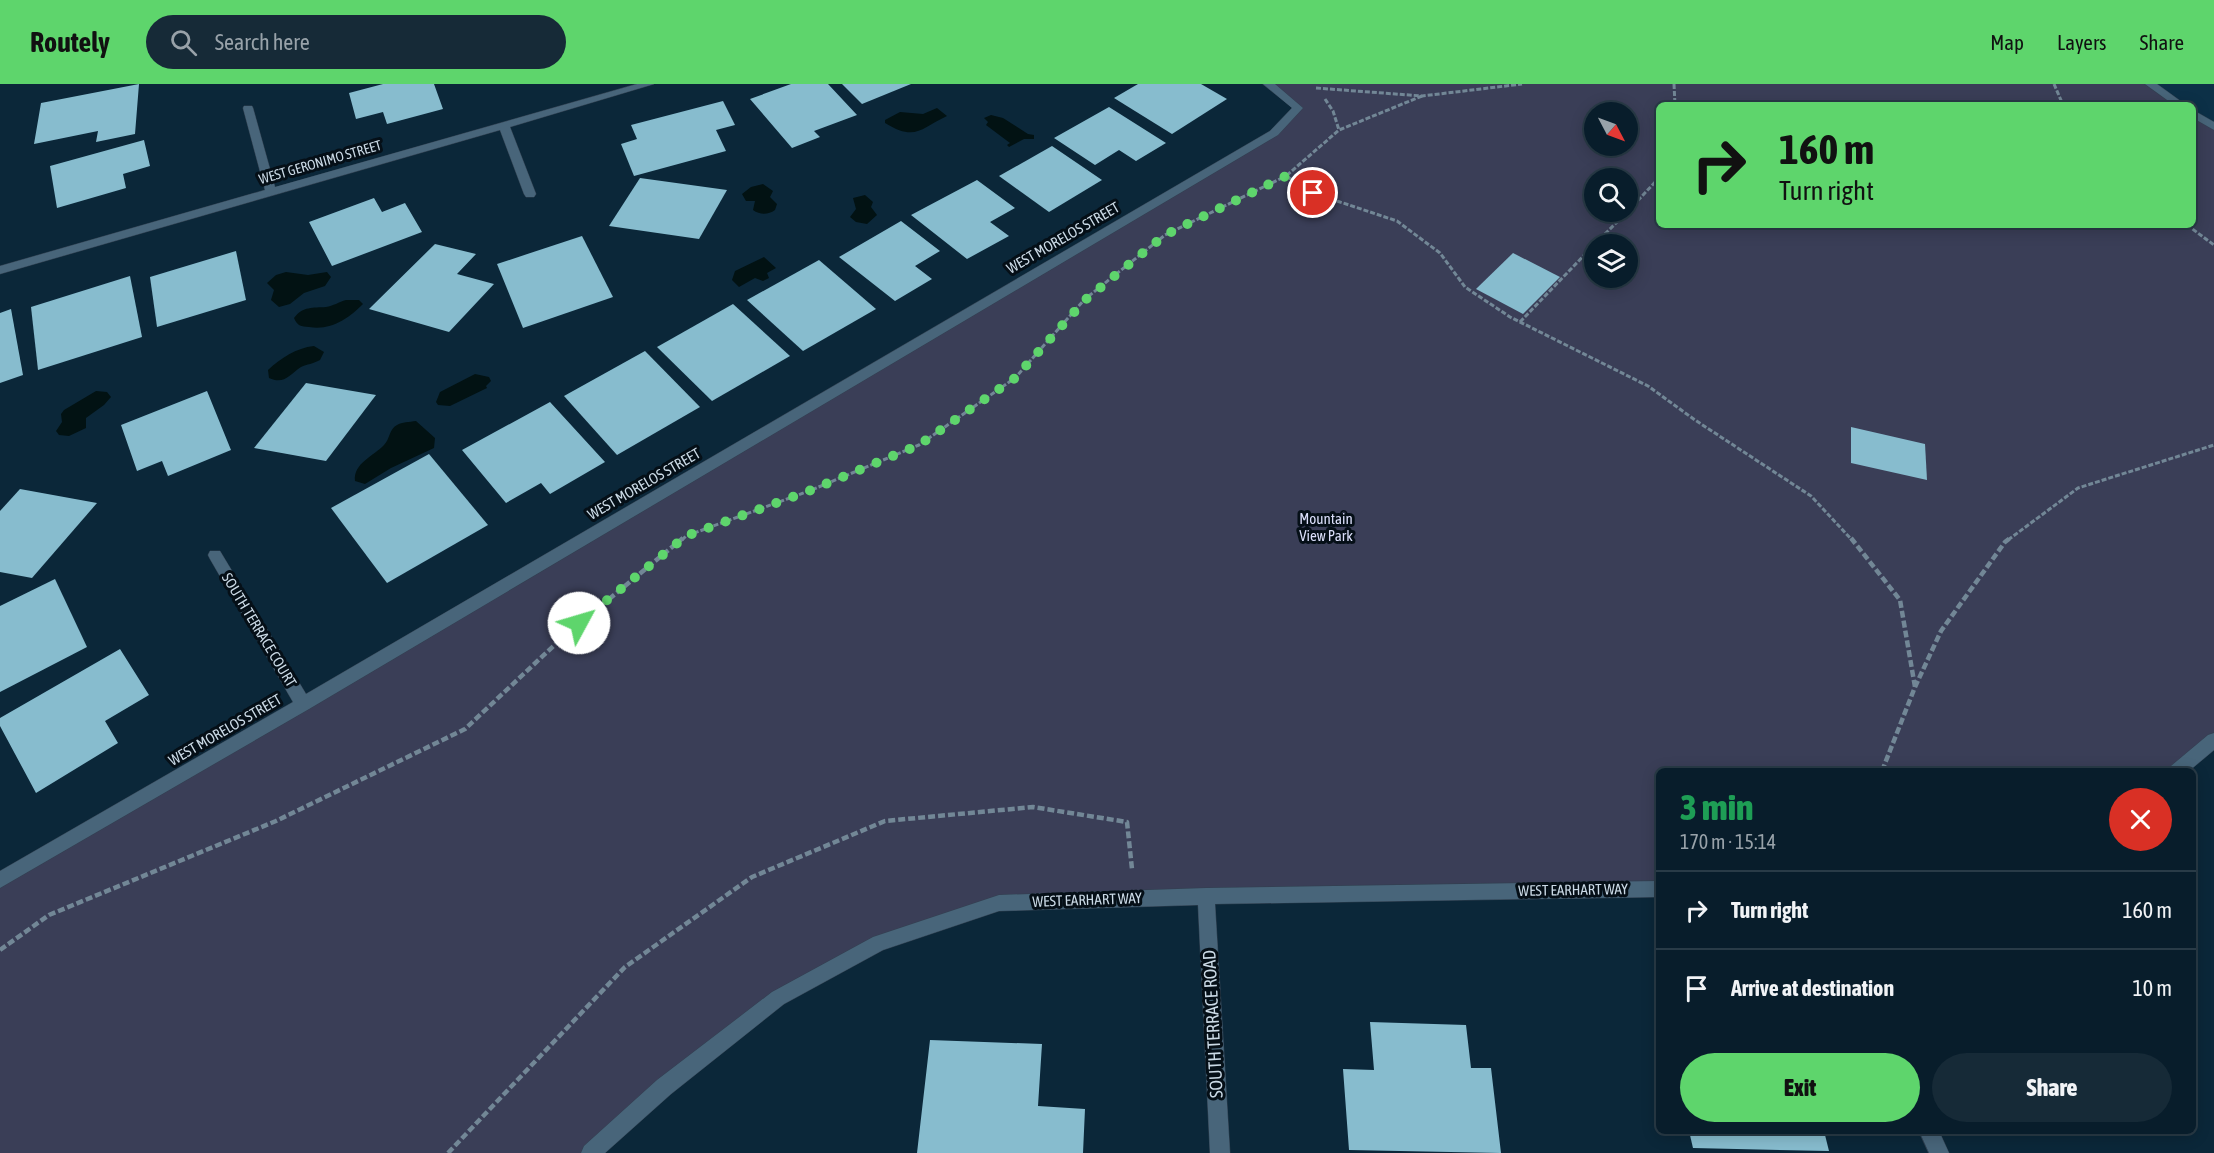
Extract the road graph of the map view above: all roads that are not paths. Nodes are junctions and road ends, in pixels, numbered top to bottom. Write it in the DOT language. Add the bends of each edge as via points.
graph roads {
  1 [pos="649,84"];
  2 [pos="2150,84"];
  3 [pos="1272,86"];
  4 [pos="2177,102"];
  5 [pos="248,108"];
  6 [pos="2196,115"];
  7 [pos="504,126"];
  8 [pos="2214,127"];
  9 [pos="271,192"];
  10 [pos="530,194"];
  11 [pos="0,270"];
  12 [pos="215,555"];
  13 [pos="303,704"];
  14 [pos="2214,740"];
  15 [pos="2181,768"];
  16 [pos="0,880"];
  17 [pos="1656,889"];
  18 [pos="1206,896"];
  19 [pos="1930,1134"];
  20 [pos="591,1153"];
  21 [pos="1220,1153"];
  22 [pos="1939,1153"];
  1 -- 7 [label="street, WEST GERONIMO STREET"];
  2 -- 4 [label="street"];
  3 -- 13 [label="street, WEST MORELOS STREET" via="1298,108 1274,133"];
  5 -- 9 [label="street"];
  6 -- 8 [label="street"];
  7 -- 9 [label="street, WEST GERONIMO STREET"];
  7 -- 10 [label="street"];
  9 -- 11 [label="street, WEST GERONIMO STREET"];
  12 -- 13 [label="street, SOUTH TERRACE COURT"];
  13 -- 16 [label="street, WEST MORELOS STREET"];
  14 -- 15 [label="street"];
  17 -- 18 [label="street, WEST EARHART WAY"];
  18 -- 20 [label="street, WEST EARHART WAY" via="999,903 879,943 778,998 664,1087"];
  18 -- 21 [label="street, SOUTH TERRACE ROAD"];
  19 -- 22 [label="street"];
}
